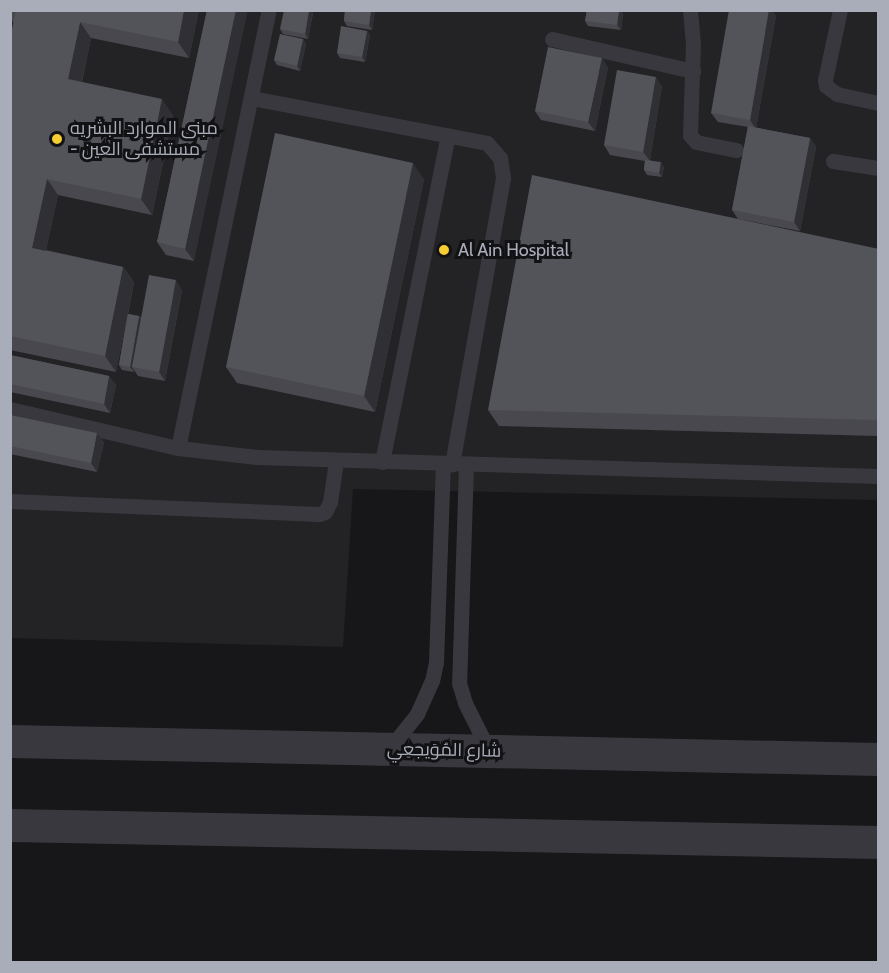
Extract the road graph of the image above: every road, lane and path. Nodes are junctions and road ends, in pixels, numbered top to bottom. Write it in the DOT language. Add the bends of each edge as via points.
graph roads {
  1 [pos="269,10"];
  2 [pos="690,10"];
  3 [pos="840,10"];
  4 [pos="552,39"];
  5 [pos="693,71"];
  6 [pos="251,98"];
  7 [pos="879,103"];
  8 [pos="448,136"];
  9 [pos="736,150"];
  10 [pos="832,161"];
  11 [pos="879,168"];
  12 [pos="10,409"];
  13 [pos="178,448"];
  14 [pos="336,461"];
  15 [pos="381,462"];
  16 [pos="454,464"];
  17 [pos="879,476"];
  18 [pos="10,501"];
  19 [pos="10,741"];
  20 [pos="388,749"];
  21 [pos="489,751"];
  22 [pos="879,759"];
  23 [pos="10,825"];
  24 [pos="879,842"];
  1 -- 6 [label="lane"];
  2 -- 5 [label="lane"];
  3 -- 7 [label="lane" via="826,86 837,94"];
  4 -- 5 [label="lane"];
  5 -- 9 [label="lane" via="690,135 696,142"];
  6 -- 8 [label="lane"];
  6 -- 13 [label="lane"];
  8 -- 15 [label="lane"];
  8 -- 16 [label="lane" via="487,144 500,158 503,178"];
  10 -- 11 [label="lane"];
  12 -- 13 [label="lane"];
  13 -- 14 [label="lane"];
  14 -- 15 [label="lane"];
  14 -- 18 [label="lane" via="330,502 325,512 319,514"];
  15 -- 16 [label="lane"];
  16 -- 17 [label="lane"];
  16 -- 20 [label="lane" via="432,681 417,714"];
  16 -- 21 [label="lane" via="459,683"];
  19 -- 20 [label="street, شارع المُوَيجعِي"];
  20 -- 21 [label="street, شارع المُوَيجعِي"];
  21 -- 22 [label="street, شارع المُوَيجعِي"];
  23 -- 24 [label="street"];
}
